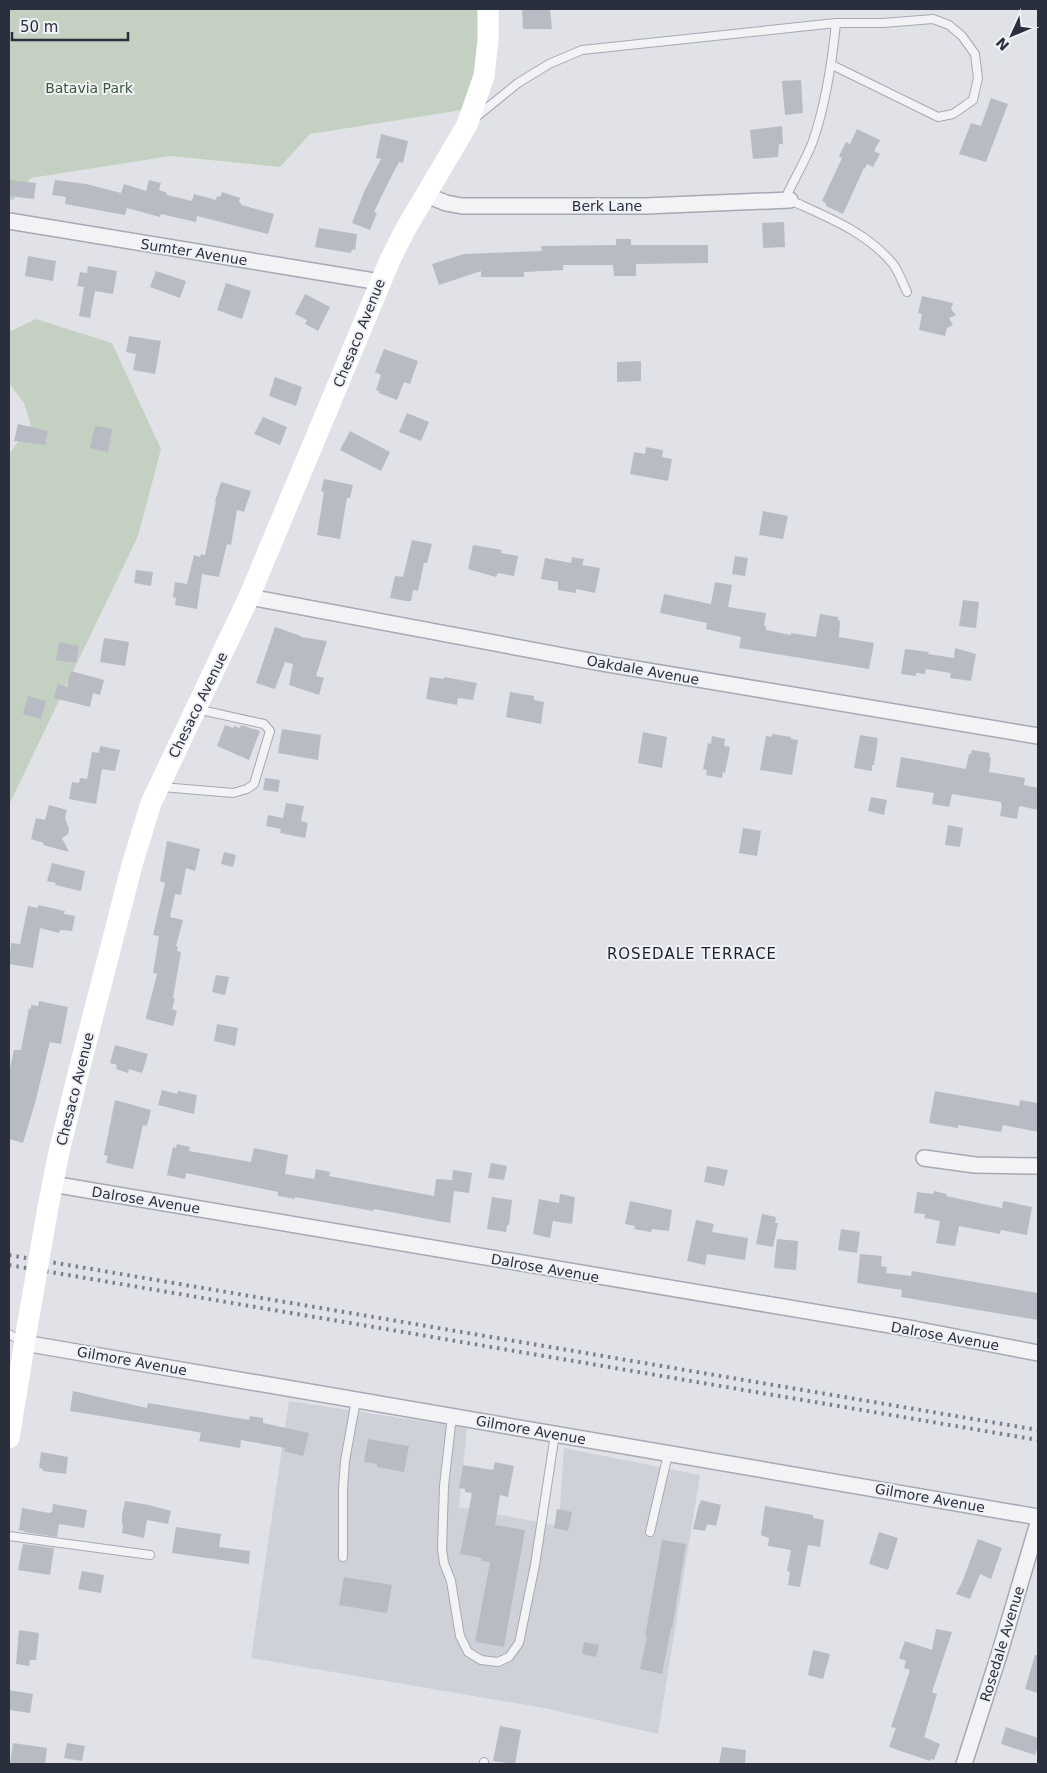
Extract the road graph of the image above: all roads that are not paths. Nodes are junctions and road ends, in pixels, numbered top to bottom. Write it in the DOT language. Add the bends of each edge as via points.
graph roads {
  1 [pos="488,9"];
  2 [pos="836,23"];
  3 [pos="832,64"];
  4 [pos="467,125"];
  5 [pos="426,195"];
  6 [pos="787,201"];
  7 [pos="9,221"];
  8 [pos="380,282"];
  9 [pos="907,292"];
  10 [pos="249,597"];
  11 [pos="195,709"];
  12 [pos="1038,736"];
  13 [pos="158,786"];
  14 [pos="924,1158"];
  15 [pos="1038,1166"];
  16 [pos="52,1184"];
  17 [pos="20,1335"];
  18 [pos="1038,1353"];
  19 [pos="356,1400"];
  20 [pos="452,1416"];
  21 [pos="555,1434"];
  22 [pos="9,1438"];
  23 [pos="668,1454"];
  24 [pos="1038,1517"];
  25 [pos="1038,1523"];
  26 [pos="650,1532"];
  27 [pos="9,1536"];
  28 [pos="150,1555"];
  29 [pos="343,1557"];
  30 [pos="964,1764"];
  1 -- 4 [label="street, Chesaco Avenue" via="484,76"];
  2 -- 3 [label="lane"];
  2 -- 3 [label="lane" via="933,19 962,36 975,54 978,78 973,100 953,114 938,117"];
  2 -- 4 [label="lane" via="582,50 549,64 518,83"];
  3 -- 6 [label="lane" via="812,142"];
  4 -- 5 [label="street, Chesaco Avenue"];
  5 -- 6 [label="street, Berk Lane" via="462,206 645,206"];
  5 -- 8 [label="street, Chesaco Avenue"];
  6 -- 9 [label="lane" via="844,224 880,250 894,266"];
  7 -- 8 [label="street, Sumter Avenue"];
  8 -- 10 [label="street, Chesaco Avenue"];
  10 -- 11 [label="street, Chesaco Avenue"];
  10 -- 12 [label="street, Oakdale Avenue" via="602,663"];
  11 -- 13 [label="street, Chesaco Avenue"];
  11 -- 13 [label="lane" via="264,724 270,731 254,784 233,793"];
  13 -- 16 [label="street, Chesaco Avenue" via="141,830"];
  14 -- 15 [label="street"];
  16 -- 17 [label="street, Chesaco Avenue, bridge"];
  16 -- 18 [label="street, Dalrose Avenue" via="914,1329"];
  17 -- 19 [label="street, Gilmore Avenue"];
  17 -- 22 [label="street, Chesaco Avenue"];
  19 -- 20 [label="street, Gilmore Avenue"];
  19 -- 29 [label="lane" via="345,1468"];
  20 -- 21 [label="street, Gilmore Avenue"];
  20 -- 21 [label="lane" via="444,1486 442,1549 460,1636 468,1652 481,1660 498,1662 509,1657 519,1643 535,1565"];
  21 -- 23 [label="street, Gilmore Avenue"];
  23 -- 24 [label="street, Gilmore Avenue"];
  23 -- 26 [label="lane"];
  25 -- 30 [label="street, Rosedale Avenue"];
  27 -- 28 [label="lane"];
}
